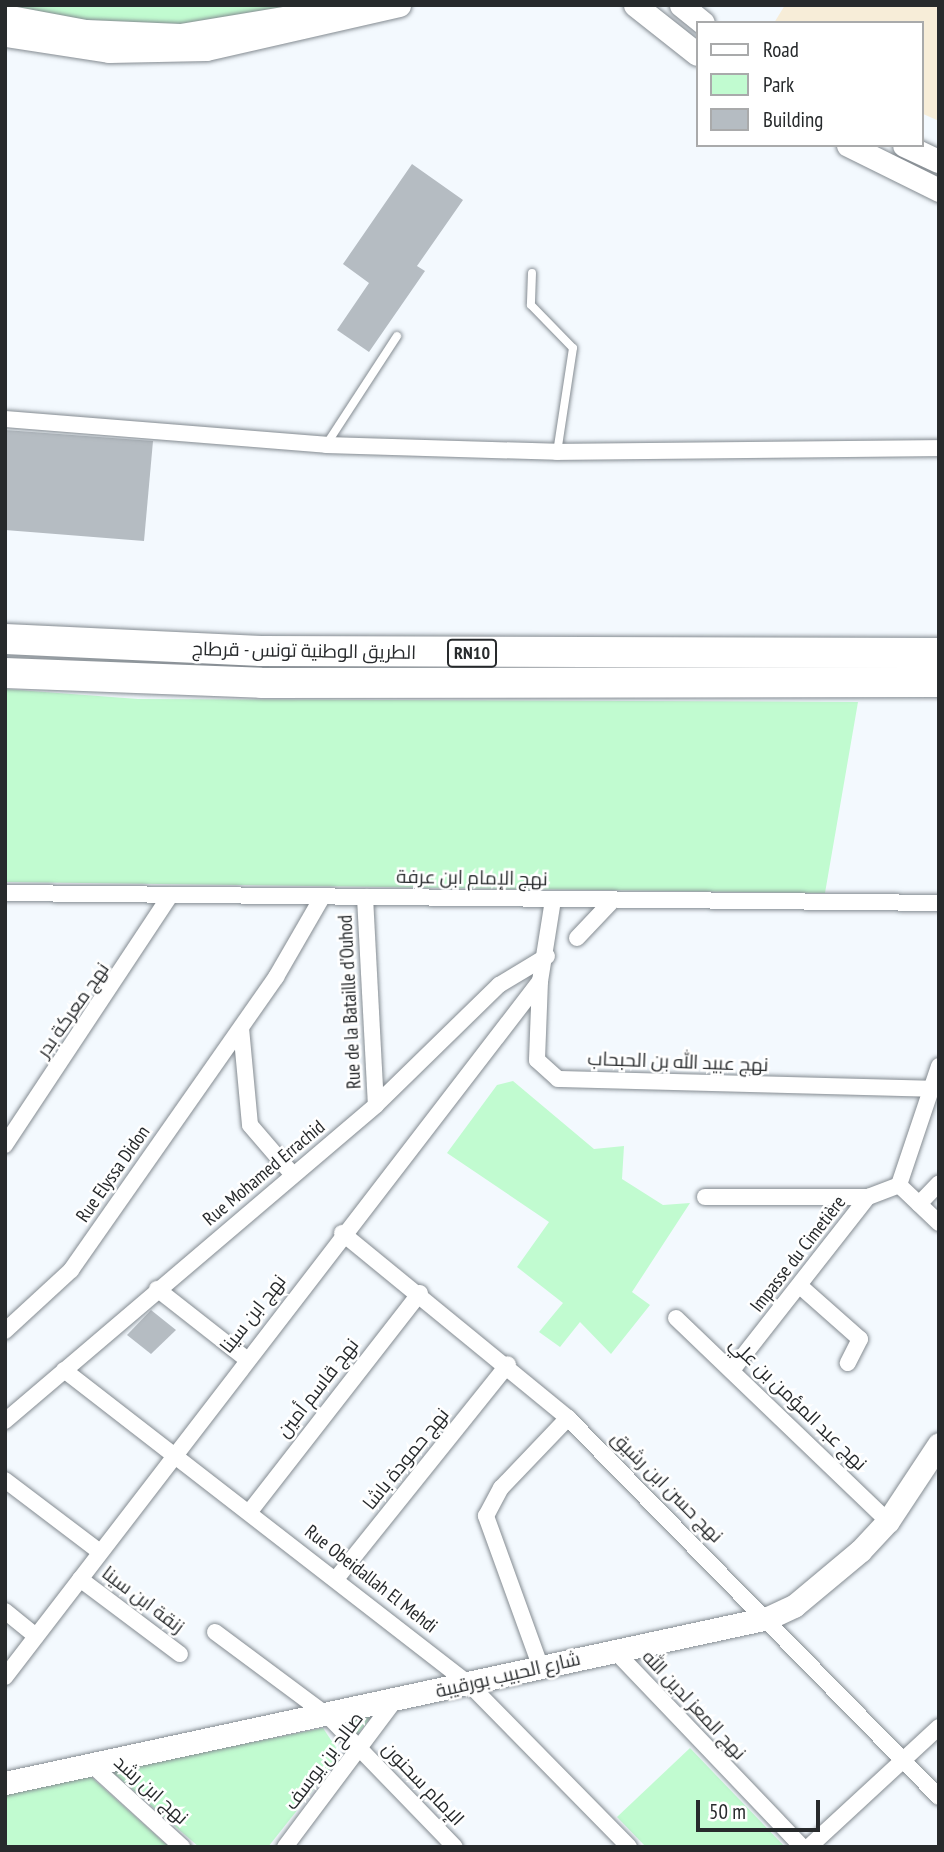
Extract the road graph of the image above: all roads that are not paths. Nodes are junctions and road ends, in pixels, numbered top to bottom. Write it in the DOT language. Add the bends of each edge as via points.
graph roads {
  1 [pos="351,5"];
  2 [pos="399,5"];
  3 [pos="635,5"];
  4 [pos="681,5"];
  5 [pos="5,16"];
  6 [pos="701,21"];
  7 [pos="5,35"];
  8 [pos="696,53"];
  9 [pos="852,147"];
  10 [pos="908,147"];
  11 [pos="939,161"];
  12 [pos="939,190"];
  13 [pos="532,273"];
  14 [pos="397,336"];
  15 [pos="5,419"];
  16 [pos="326,445"];
  17 [pos="939,448"];
  18 [pos="557,452"];
  19 [pos="5,639"];
  20 [pos="939,653"];
  21 [pos="5,673"];
  22 [pos="939,682"];
  23 [pos="5,893"];
  24 [pos="170,896"];
  25 [pos="365,897"];
  26 [pos="321,899"];
  27 [pos="553,900"];
  28 [pos="613,900"];
  29 [pos="939,903"];
  30 [pos="577,938"];
  31 [pos="547,956"];
  32 [pos="540,981"];
  33 [pos="241,1028"];
  34 [pos="939,1066"];
  35 [pos="932,1089"];
  36 [pos="376,1105"];
  37 [pos="5,1145"];
  38 [pos="293,1175"];
  39 [pos="939,1183"];
  40 [pos="899,1185"];
  41 [pos="705,1197"];
  42 [pos="868,1197"];
  43 [pos="919,1204"];
  44 [pos="939,1223"];
  45 [pos="342,1233"];
  46 [pos="800,1286"];
  47 [pos="157,1289"];
  48 [pos="420,1293"];
  49 [pos="676,1318"];
  50 [pos="5,1331"];
  51 [pos="245,1359"];
  52 [pos="848,1363"];
  53 [pos="508,1364"];
  54 [pos="733,1369"];
  55 [pos="64,1370"];
  56 [pos="568,1418"];
  57 [pos="5,1421"];
  58 [pos="939,1444"];
  59 [pos="175,1453"];
  60 [pos="5,1480"];
  61 [pos="251,1510"];
  62 [pos="888,1521"];
  63 [pos="100,1552"];
  64 [pos="336,1578"];
  65 [pos="80,1579"];
  66 [pos="5,1611"];
  67 [pos="768,1618"];
  68 [pos="215,1632"];
  69 [pos="36,1636"];
  70 [pos="615,1651"];
  71 [pos="180,1654"];
  72 [pos="541,1668"];
  73 [pos="5,1677"];
  74 [pos="469,1684"];
  75 [pos="394,1700"];
  76 [pos="328,1716"];
  77 [pos="939,1727"];
  78 [pos="361,1751"];
  79 [pos="902,1760"];
  80 [pos="92,1765"];
  81 [pos="5,1783"];
  82 [pos="939,1797"];
  83 [pos="182,1847"];
  84 [pos="285,1847"];
  85 [pos="455,1847"];
  86 [pos="629,1847"];
  87 [pos="802,1847"];
  88 [pos="809,1847"];
  1 -- 5 [label="street" via="180,34 97,32"];
  2 -- 7 [label="street" via="206,49 109,51"];
  3 -- 8 [label="street"];
  4 -- 6 [label="street"];
  9 -- 12 [label="street"];
  10 -- 11 [label="street"];
  13 -- 18 [label="lane" via="531,304 573,348"];
  14 -- 16 [label="lane"];
  15 -- 16 [label="street"];
  16 -- 18 [label="street"];
  17 -- 18 [label="street"];
  19 -- 20 [label="highway, الطريق الوطنية تونس - قرطاج / RN10" via="261,651"];
  21 -- 22 [label="highway, الطريق الوطنية تونس - قرطاج / RN10" via="261,683"];
  23 -- 24 [label="street, نهج الإمام ابن عرفة"];
  24 -- 26 [label="street, نهج الإمام ابن عرفة"];
  24 -- 37 [label="street, نهج معركة بدر"];
  25 -- 26 [label="street, نهج الإمام ابن عرفة"];
  25 -- 27 [label="street, نهج الإمام ابن عرفة"];
  25 -- 36 [label="street, Rue de la Bataille d'Ouhod"];
  26 -- 33 [label="street, Rue Elyssa Didon"];
  27 -- 28 [label="street, نهج الإمام ابن عرفة"];
  27 -- 31 [label="street, نهج عبيد الله بن الحبحاب"];
  28 -- 29 [label="street, نهج الإمام ابن عرفة"];
  28 -- 30 [label="street"];
  31 -- 32 [label="street, نهج عبيد الله بن الحبحاب"];
  31 -- 36 [label="street, Rue Mohamed Errachid" via="499,985"];
  32 -- 35 [label="street, نهج عبيد الله بن الحبحاب" via="537,1059 558,1079"];
  32 -- 45 [label="street, نهج ابن سينا"];
  33 -- 38 [label="street" via="250,1125"];
  33 -- 50 [label="street, Rue Elyssa Didon" via="71,1270"];
  34 -- 35 [label="street"];
  35 -- 40 [label="street"];
  36 -- 38 [label="street, Rue Mohamed Errachid"];
  38 -- 47 [label="street, Rue Mohamed Errachid"];
  39 -- 43 [label="street"];
  40 -- 42 [label="street, Impasse du Cimetière"];
  40 -- 43 [label="street"];
  41 -- 42 [label="street, Impasse du Cimetière"];
  42 -- 46 [label="street, Impasse du Cimetière"];
  43 -- 44 [label="street"];
  45 -- 48 [label="street, نهج حسن ابن رشيق"];
  45 -- 51 [label="street, نهج ابن سينا"];
  46 -- 52 [label="street" via="860,1339"];
  46 -- 54 [label="street, Impasse du Cimetière"];
  47 -- 51 [label="street"];
  47 -- 55 [label="street, Rue Mohamed Errachid"];
  48 -- 53 [label="street, نهج حسن ابن رشيق"];
  48 -- 61 [label="street, نهج قاسم أمين"];
  49 -- 54 [label="street, نهج عبد المؤمن بن علي"];
  51 -- 59 [label="street, نهج ابن سينا"];
  53 -- 56 [label="street, نهج حسن ابن رشيق"];
  53 -- 64 [label="street, نهج حمودة باشا"];
  54 -- 62 [label="street, نهج عبد المؤمن بن علي"];
  55 -- 57 [label="street, Rue Mohamed Errachid"];
  55 -- 59 [label="street, Rue Obeidallah El Mehdi"];
  56 -- 67 [label="street, نهج حسن ابن رشيق"];
  56 -- 72 [label="street" via="496,1494 486,1516"];
  58 -- 62 [label="street, شارع الحبيب بورقيبة"];
  59 -- 61 [label="street, Rue Obeidallah El Mehdi"];
  59 -- 63 [label="street, نهج ابن سينا"];
  60 -- 63 [label="street"];
  61 -- 64 [label="street, Rue Obeidallah El Mehdi"];
  62 -- 67 [label="street, شارع الحبيب بورقيبة" via="824,1584"];
  63 -- 65 [label="street, نهج ابن سينا"];
  64 -- 74 [label="street, Rue Obeidallah El Mehdi"];
  65 -- 69 [label="street, نهج ابن سينا"];
  65 -- 71 [label="street, زنقة ابن سينا"];
  66 -- 69 [label="street"];
  67 -- 70 [label="street, شارع الحبيب بورقيبة"];
  67 -- 79 [label="street, نهج حسن ابن رشيق"];
  68 -- 76 [label="street, الإمام سحنون"];
  69 -- 73 [label="street, نهج ابن سينا"];
  70 -- 72 [label="street, شارع الحبيب بورقيبة"];
  70 -- 87 [label="street, نهج المعز لدين الله"];
  72 -- 74 [label="street, شارع الحبيب بورقيبة"];
  74 -- 75 [label="street, شارع الحبيب بورقيبة"];
  74 -- 86 [label="street, Rue Obeidallah El Mehdi"];
  75 -- 76 [label="street, شارع الحبيب بورقيبة"];
  75 -- 78 [label="street, صالح بن يوسف"];
  76 -- 78 [label="street, الإمام سحنون"];
  76 -- 80 [label="street, شارع الحبيب بورقيبة"];
  77 -- 79 [label="street"];
  78 -- 84 [label="street, صالح بن يوسف"];
  78 -- 85 [label="street, الإمام سحنون"];
  79 -- 82 [label="street, نهج حسن ابن رشيق"];
  79 -- 88 [label="street"];
  80 -- 81 [label="street, شارع الحبيب بورقيبة"];
  80 -- 83 [label="street, نهج ابن رشد"];
}
